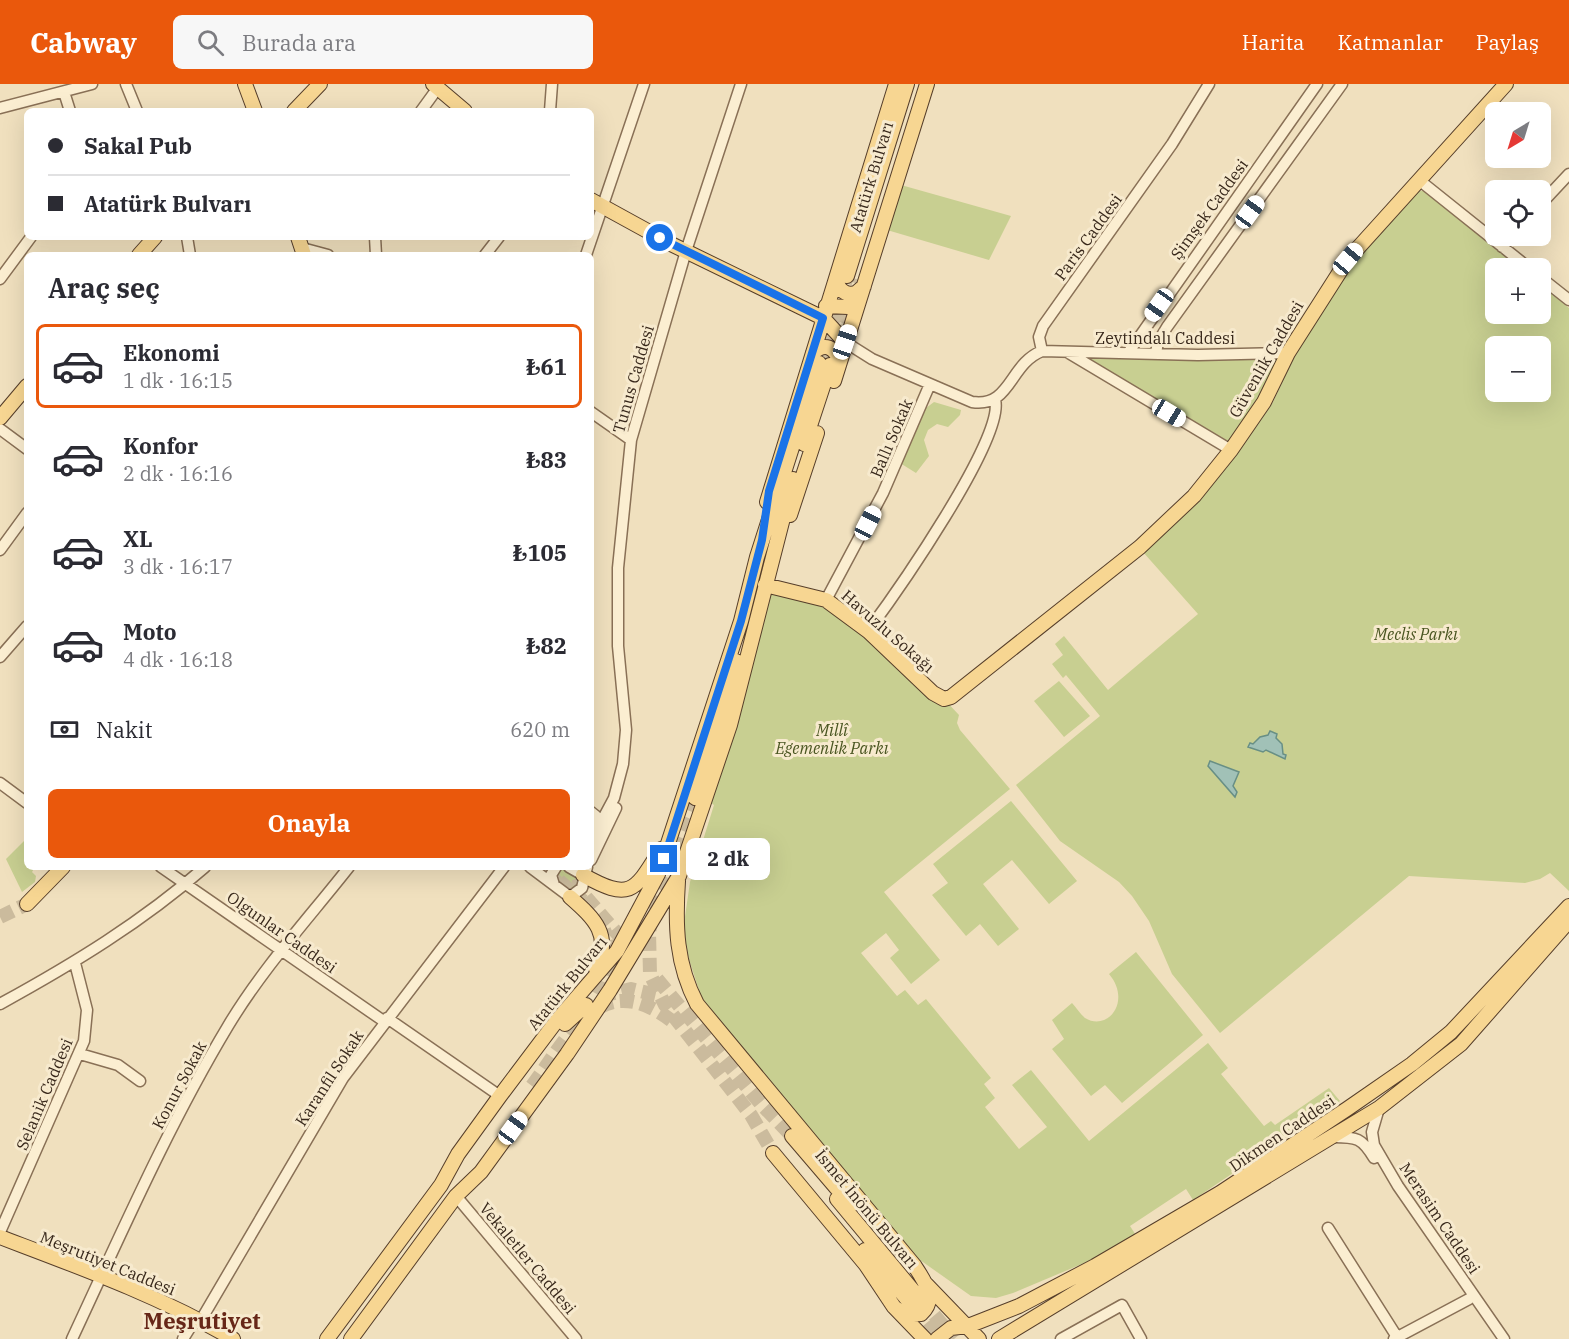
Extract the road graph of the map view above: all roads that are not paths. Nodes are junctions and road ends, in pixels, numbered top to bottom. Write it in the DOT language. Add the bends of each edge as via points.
graph roads {
  1 [pos="92,84"];
  2 [pos="126,84"];
  3 [pos="245,84"];
  4 [pos="320,84"];
  5 [pos="552,84"];
  6 [pos="644,84"];
  7 [pos="741,84"];
  8 [pos="896,84"];
  9 [pos="907,84"];
  10 [pos="918,84"];
  11 [pos="927,84"];
  12 [pos="1209,84"];
  13 [pos="1317,84"];
  14 [pos="1341,84"];
  15 [pos="1506,84"];
  16 [pos="435,86"];
  17 [pos="64,92"];
  18 [pos="1303,104"];
  19 [pos="0,108"];
  20 [pos="69,108"];
  21 [pos="136,108"];
  22 [pos="254,108"];
  23 [pos="297,108"];
  24 [pos="423,108"];
  25 [pos="461,108"];
  26 [pos="550,108"];
  27 [pos="1319,116"];
  28 [pos="1569,174"];
  29 [pos="1419,180"];
  30 [pos="1551,193"];
  31 [pos="597,204"];
  32 [pos="29,240"];
  33 [pos="152,240"];
  34 [pos="497,240"];
  35 [pos="301,247"];
  36 [pos="1502,247"];
  37 [pos="686,251"];
  38 [pos="142,252"];
  39 [pos="318,252"];
  40 [pos="487,252"];
  41 [pos="1516,258"];
  42 [pos="0,279"];
  43 [pos="853,284"];
  44 [pos="1551,286"];
  45 [pos="1569,300"];
  46 [pos="825,312"];
  47 [pos="845,342"];
  48 [pos="1042,351"];
  49 [pos="1067,352"];
  50 [pos="1128,353"];
  51 [pos="1156,353"];
  52 [pos="1288,353"];
  53 [pos="825,360"];
  54 [pos="930,384"];
  55 [pos="24,390"];
  56 [pos="995,400"];
  57 [pos="594,414"];
  58 [pos="0,418"];
  59 [pos="0,429"];
  60 [pos="631,440"];
  61 [pos="24,447"];
  62 [pos="1231,450"];
  63 [pos="24,517"];
  64 [pos="0,550"];
  65 [pos="765,585"];
  66 [pos="826,600"];
  67 [pos="741,621"];
  68 [pos="24,629"];
  69 [pos="868,631"];
  70 [pos="1,655"];
  71 [pos="951,698"];
  72 [pos="626,730"];
  73 [pos="0,783"];
  74 [pos="17,796"];
  75 [pos="695,798"];
  76 [pos="24,801"];
  77 [pos="24,806"];
  78 [pos="680,808"];
  79 [pos="701,814"];
  80 [pos="673,829"];
  81 [pos="594,835"];
  82 [pos="594,854"];
  83 [pos="166,870"];
  84 [pos="201,870"];
  85 [pos="347,870"];
  86 [pos="502,870"];
  87 [pos="534,870"];
  88 [pos="552,870"];
  89 [pos="585,871"];
  90 [pos="678,876"];
  91 [pos="49,878"];
  92 [pos="186,883"];
  93 [pos="554,886"];
  94 [pos="570,897"];
  95 [pos="26,902"];
  96 [pos="1569,906"];
  97 [pos="1569,921"];
  98 [pos="283,950"];
  99 [pos="75,963"];
  100 [pos="589,985"];
  101 [pos="0,1004"];
  102 [pos="586,1005"];
  103 [pos="386,1020"];
  104 [pos="1451,1032"];
  105 [pos="1439,1042"];
  106 [pos="1461,1044"];
  107 [pos="80,1054"];
  108 [pos="1449,1055"];
  109 [pos="140,1081"];
  110 [pos="532,1086"];
  111 [pos="500,1096"];
  112 [pos="1379,1108"];
  113 [pos="1334,1137"];
  114 [pos="783,1144"];
  115 [pos="441,1185"];
  116 [pos="456,1196"];
  117 [pos="1328,1228"];
  118 [pos="0,1232"];
  119 [pos="0,1237"];
  120 [pos="102,1275"];
  121 [pos="927,1285"];
  122 [pos="1469,1299"];
  123 [pos="916,1302"];
  124 [pos="894,1307"];
  125 [pos="198,1319"];
  126 [pos="968,1326"];
  127 [pos="1395,1338"];
  128 [pos="72,1339"];
  129 [pos="183,1339"];
  130 [pos="233,1339"];
  131 [pos="327,1339"];
  132 [pos="351,1339"];
  133 [pos="576,1339"];
  134 [pos="925,1339"];
  135 [pos="937,1339"];
  136 [pos="979,1339"];
  137 [pos="999,1339"];
  138 [pos="1061,1339"];
  139 [pos="1141,1339"];
  140 [pos="1496,1339"];
  141 [pos="1504,1339"];
  1 -- 17 [label="street"];
  2 -- 21 [label="street"];
  3 -- 22 [label="main road"];
  4 -- 23 [label="main road"];
  5 -- 26 [label="street"];
  6 -- 31 [label="street"];
  7 -- 37 [label="street, Tunus Caddesi"];
  8 -- 43 [label="main road"];
  9 -- 43 [label="main road, Atatürk Bulvarı"];
  10 -- 43 [label="main road, Atatürk Bulvarı"];
  11 -- 43 [label="main road"];
  12 -- 48 [label="street, Paris Caddesi" via="1172,144 1042,326"];
  13 -- 18 [label="street, Şimşek Caddesi"];
  14 -- 27 [label="street"];
  15 -- 29 [label="main road, Güvenlik Caddesi"];
  16 -- 24 [label="street"];
  16 -- 25 [label="main road"];
  17 -- 19 [label="street"];
  17 -- 20 [label="street"];
  18 -- 27 [label="street"];
  18 -- 50 [label="street, Şimşek Caddesi"];
  27 -- 51 [label="street" via="1167,327"];
  28 -- 30 [label="street"];
  29 -- 36 [label="street"];
  29 -- 52 [label="main road, Güvenlik Caddesi" via="1348,259"];
  31 -- 37 [label="main road"];
  32 -- 42 [label="street"];
  33 -- 38 [label="main road"];
  34 -- 40 [label="street"];
  35 -- 39 [label="street"];
  36 -- 41 [label="street"];
  37 -- 46 [label="main road"];
  37 -- 60 [label="street, Tunus Caddesi"];
  43 -- 46 [label="main road"];
  43 -- 46 [label="main road" via="848,306"];
  43 -- 47 [label="main road"];
  44 -- 45 [label="street"];
  46 -- 47 [label="main road"];
  46 -- 53 [label="main road"];
  47 -- 53 [label="main road"];
  47 -- 54 [label="street" via="872,359"];
  48 -- 49 [label="street, Zeytindalı Caddesi"];
  48 -- 56 [label="street" via="1019,366"];
  49 -- 50 [label="street, Zeytindalı Caddesi"];
  49 -- 62 [label="street"];
  50 -- 51 [label="street, Zeytindalı Caddesi"];
  51 -- 52 [label="street, Zeytindalı Caddesi"];
  52 -- 62 [label="main road, Güvenlik Caddesi" via="1264,402"];
  53 -- 65 [label="main road, Atatürk Bulvarı" via="798,495 778,534"];
  53 -- 67 [label="main road, Atatürk Bulvarı" via="769,491 762,540"];
  54 -- 56 [label="street" via="972,402"];
  54 -- 66 [label="street, Ballı Sokak" via="883,493"];
  55 -- 58 [label="main road"];
  56 -- 69 [label="street" via="997,417 978,457"];
  57 -- 60 [label="street"];
  59 -- 61 [label="street"];
  60 -- 72 [label="street, Tunus Caddesi" via="618,568 618,646"];
  62 -- 71 [label="main road, Güvenlik Caddesi" via="1166,524"];
  63 -- 64 [label="street"];
  65 -- 66 [label="main road, Havuzlu Sokağı"];
  65 -- 79 [label="main road, Atatürk Bulvarı" via="730,725"];
  66 -- 69 [label="main road, Havuzlu Sokağı"];
  67 -- 75 [label="main road" via="740,647"];
  67 -- 78 [label="main road, Atatürk Bulvarı"];
  68 -- 70 [label="street"];
  69 -- 71 [label="main road, Havuzlu Sokağı" via="933,693"];
  72 -- 81 [label="street, Tunus Caddesi" via="614,798"];
  72 -- 82 [label="street, Tunus Caddesi" via="629,764 620,801"];
  73 -- 74 [label="street"];
  74 -- 76 [label="street"];
  74 -- 77 [label="street"];
  78 -- 79 [label="main road" via="690,816"];
  78 -- 80 [label="main road, Atatürk Bulvarı"];
  79 -- 90 [label="main road, Atatürk Bulvarı"];
  80 -- 89 [label="main road" via="639,883 631,888 616,891"];
  80 -- 100 [label="main road, Atatürk Bulvarı" via="661,866 635,918 617,951"];
  83 -- 92 [label="street, Olgunlar Caddesi"];
  84 -- 92 [label="street"];
  85 -- 98 [label="street, Konur Sokak"];
  86 -- 103 [label="street, Karanfil Sokak"];
  87 -- 93 [label="street"];
  88 -- 93 [label="street"];
  89 -- 94 [label="street" via="582,888"];
  90 -- 116 [label="main road, Atatürk Bulvarı" via="591,1020 480,1172"];
  90 -- 121 [label="main road" via="679,958 697,1004 914,1264"];
  91 -- 95 [label="main road"];
  92 -- 98 [label="street, Olgunlar Caddesi"];
  92 -- 99 [label="street"];
  93 -- 94 [label="street"];
  94 -- 100 [label="main road" via="597,925 603,942 601,960"];
  96 -- 104 [label="main road, Dikmen Caddesi"];
  97 -- 106 [label="main road, Dikmen Caddesi"];
  98 -- 103 [label="street, Olgunlar Caddesi"];
  98 -- 120 [label="street, Konur Sokak" via="244,1001 204,1068"];
  99 -- 101 [label="street"];
  99 -- 107 [label="street, Selanik Caddesi" via="88,1018"];
  100 -- 111 [label="main road, Atatürk Bulvarı"];
  102 -- 115 [label="main road" via="557,1034"];
  103 -- 111 [label="street, Olgunlar Caddesi"];
  103 -- 125 [label="street, Karanfil Sokak" via="336,1089"];
  104 -- 105 [label="main road, Dikmen Caddesi"];
  104 -- 106 [label="main road"];
  105 -- 108 [label="main road"];
  105 -- 126 [label="main road, Dikmen Caddesi" via="1220,1193 1038,1297"];
  106 -- 108 [label="main road, Dikmen Caddesi"];
  107 -- 109 [label="street" via="118,1065"];
  107 -- 118 [label="street, Selanik Caddesi"];
  108 -- 112 [label="main road, Dikmen Caddesi"];
  110 -- 116 [label="main road"];
  111 -- 115 [label="main road, Atatürk Bulvarı"];
  112 -- 113 [label="main road, Dikmen Caddesi"];
  112 -- 141 [label="street, Merasim Caddesi" via="1372,1132 1374,1145"];
  113 -- 122 [label="street, Merasim Caddesi" via="1354,1137 1366,1145"];
  113 -- 137 [label="main road, Dikmen Caddesi"];
  114 -- 121 [label="main road"];
  114 -- 123 [label="main road, İsmet İnönü Bulvarı"];
  114 -- 124 [label="main road"];
  115 -- 131 [label="main road, Atatürk Bulvarı"];
  116 -- 132 [label="main road, Atatürk Bulvarı"];
  116 -- 133 [label="street, Vekaletler Caddesi"];
  117 -- 127 [label="street"];
  119 -- 120 [label="main road, Meşrutiyet Caddesi"];
  120 -- 125 [label="main road, Meşrutiyet Caddesi"];
  120 -- 128 [label="street, Konur Sokak"];
  121 -- 124 [label="main road" via="929,1302 921,1314 906,1315"];
  121 -- 126 [label="main road"];
  122 -- 127 [label="street"];
  122 -- 140 [label="street, Merasim Caddesi"];
  124 -- 134 [label="main road"];
  125 -- 129 [label="street, Karanfil Sokak"];
  125 -- 130 [label="main road, Meşrutiyet Caddesi"];
  126 -- 135 [label="main road, Dikmen Caddesi" via="951,1328"];
  126 -- 136 [label="main road"];
  138 -- 139 [label="street" via="1122,1305"];
}
